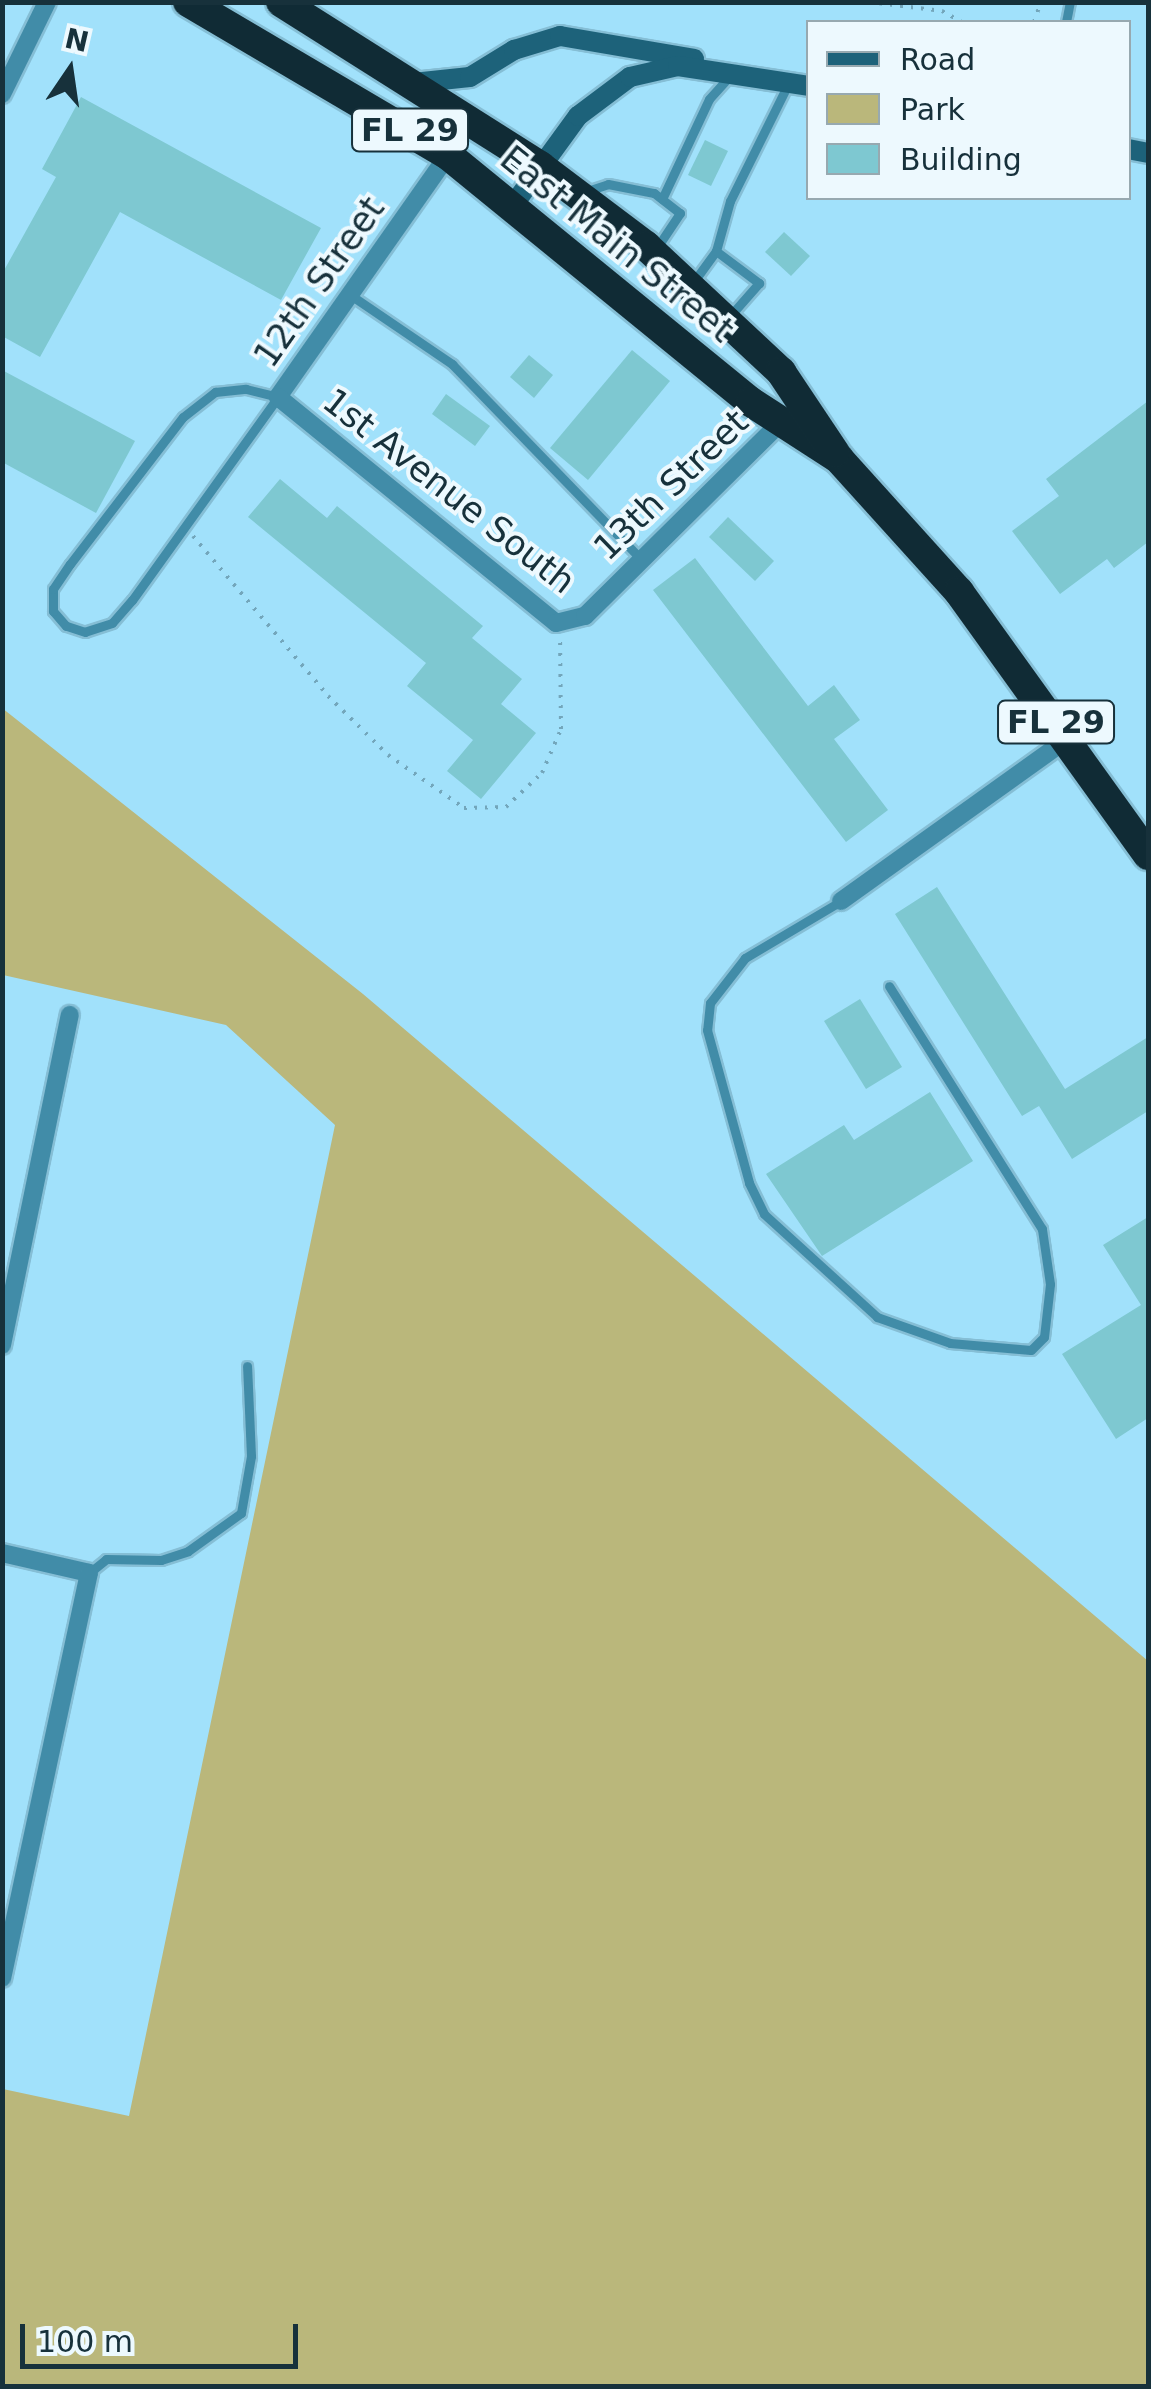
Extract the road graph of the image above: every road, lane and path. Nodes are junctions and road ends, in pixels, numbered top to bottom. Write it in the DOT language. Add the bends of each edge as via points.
graph roads {
  1 [pos="47,2"];
  2 [pos="188,2"];
  3 [pos="281,2"];
  4 [pos="870,2"];
  5 [pos="959,20"];
  6 [pos="734,72"];
  7 [pos="414,83"];
  8 [pos="798,84"];
  9 [pos="2,94"];
  10 [pos="448,155"];
  11 [pos="540,166"];
  12 [pos="576,194"];
  13 [pos="662,199"];
  14 [pos="514,204"];
  15 [pos="716,251"];
  16 [pos="653,253"];
  17 [pos="691,286"];
  18 [pos="350,294"];
  19 [pos="727,319"];
  20 [pos="278,397"];
  21 [pos="803,400"];
  22 [pos="780,424"];
  23 [pos="838,459"];
  24 [pos="186,526"];
  25 [pos="641,559"];
  26 [pos="585,616"];
  27 [pos="556,623"];
  28 [pos="1069,738"];
  29 [pos="1148,855"];
  30 [pos="841,901"];
  31 [pos="890,986"];
  32 [pos="70,1015"];
  33 [pos="2,1345"];
  34 [pos="247,1366"];
  35 [pos="2,1553"];
  36 [pos="89,1573"];
  37 [pos="2,1978"];
  1 -- 9 [label="street"];
  2 -- 10 [label="highway, East Main Street / FL 29"];
  3 -- 7 [label="highway, East Main Street / FL 29"];
  4 -- 5 [label="path" via="942,10"];
  6 -- 7 [label="main road" via="581,35 514,50 470,77"];
  6 -- 8 [label="main road"];
  6 -- 11 [label="main road" via="678,66 630,77 578,116"];
  6 -- 13 [label="lane" via="709,98"];
  7 -- 11 [label="highway, East Main Street / FL 29"];
  8 -- 15 [label="lane" via="730,201"];
  10 -- 14 [label="highway, East Main Street / FL 29"];
  10 -- 18 [label="street, 12th Street"];
  11 -- 12 [label="highway, East Main Street / FL 29"];
  11 -- 14 [label="main road"];
  12 -- 13 [label="lane" via="608,184"];
  12 -- 16 [label="highway, East Main Street / FL 29"];
  13 -- 16 [label="lane" via="680,212"];
  14 -- 22 [label="highway, East Main Street / FL 29"];
  15 -- 17 [label="lane"];
  15 -- 19 [label="lane" via="760,282"];
  16 -- 17 [label="highway, East Main Street / FL 29"];
  17 -- 19 [label="highway, East Main Street / FL 29"];
  18 -- 20 [label="street, 12th Street"];
  18 -- 25 [label="lane" via="452,364"];
  19 -- 21 [label="highway, East Main Street / FL 29"];
  20 -- 24 [label="lane"];
  20 -- 24 [label="lane" via="215,392 182,417 56,584 52,611 85,632 112,623"];
  20 -- 27 [label="street, 1st Avenue South"];
  21 -- 22 [label="street, 13th Street"];
  21 -- 23 [label="highway, East Main Street / FL 29"];
  22 -- 23 [label="highway, East Main Street / FL 29"];
  22 -- 25 [label="street, 13th Street"];
  23 -- 28 [label="highway, East Main Street / FL 29" via="959,592"];
  24 -- 27 [label="path" via="328,696 388,755 464,808 506,807 542,773 564,699"];
  25 -- 26 [label="street, 13th Street"];
  26 -- 27 [label="street, 1st Avenue South"];
  28 -- 29 [label="highway, East Main Street / FL 29"];
  28 -- 30 [label="street"];
  30 -- 31 [label="lane" via="744,958 710,1003 706,1030 749,1183 764,1214 877,1318 950,1342 1032,1350 1044,1338 1050,1284 1042,1229"];
  32 -- 33 [label="street"];
  34 -- 36 [label="lane" via="251,1456 242,1514 188,1551 161,1560 106,1559"];
  35 -- 36 [label="street"];
  36 -- 37 [label="street"];
}
